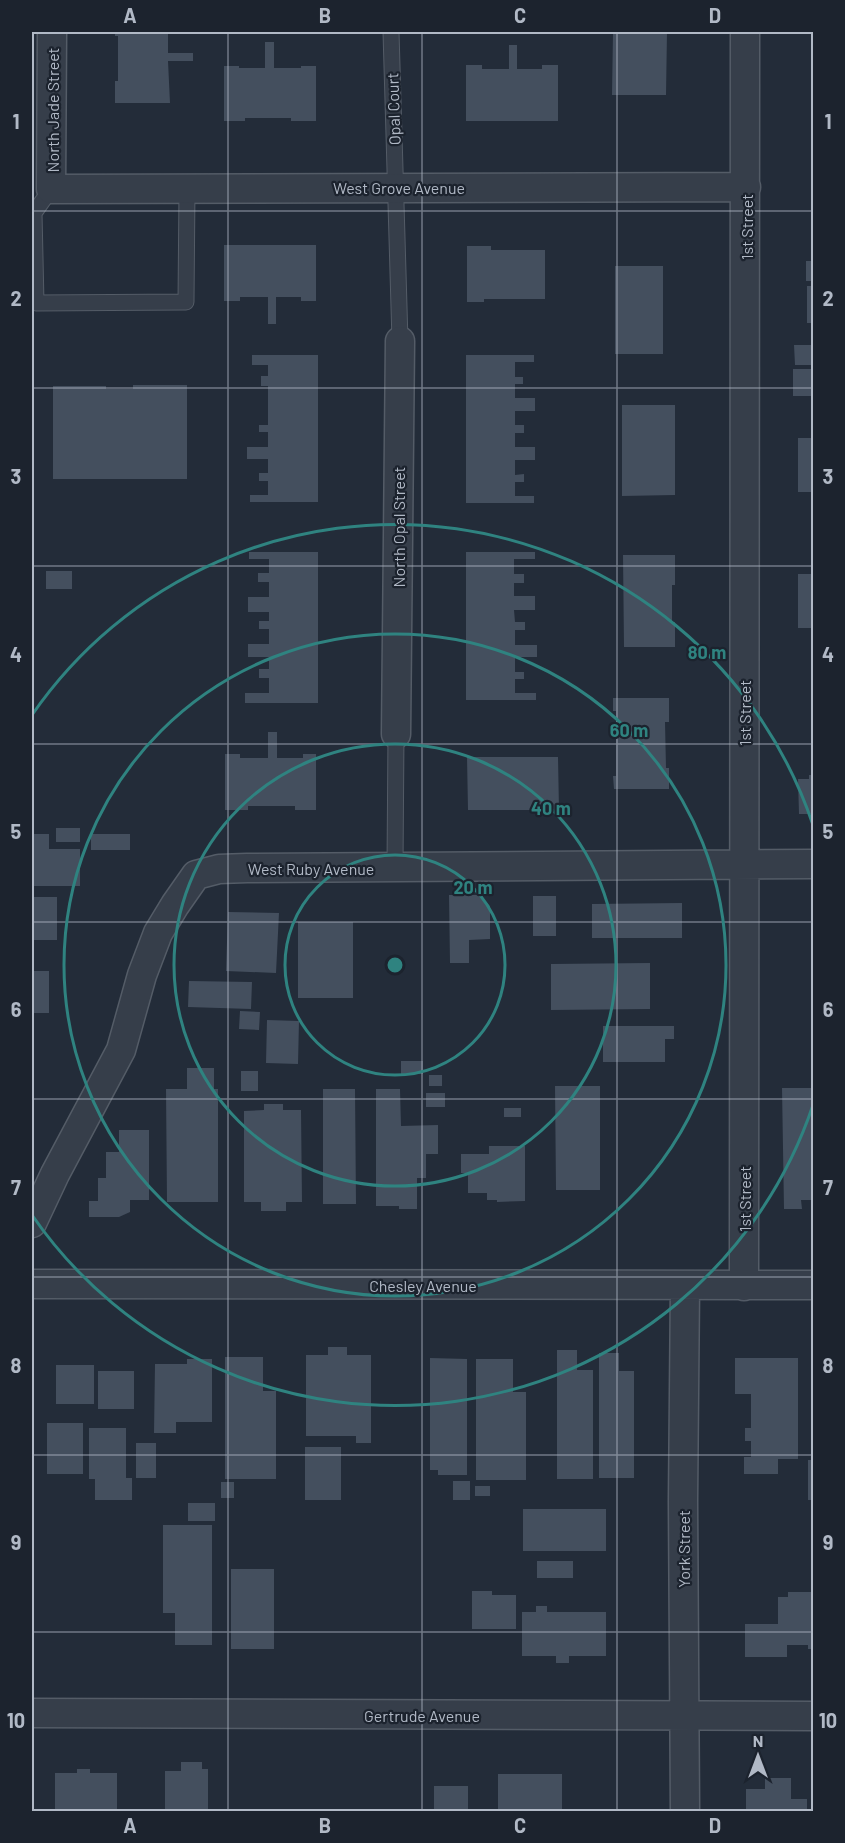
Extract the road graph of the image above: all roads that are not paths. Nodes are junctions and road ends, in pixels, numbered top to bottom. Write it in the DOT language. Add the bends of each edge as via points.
graph roads {
  1 [pos="52,32"];
  2 [pos="391,32"];
  3 [pos="745,32"];
  4 [pos="395,187"];
  5 [pos="746,187"];
  6 [pos="51,189"];
  7 [pos="187,189"];
  8 [pos="400,341"];
  9 [pos="396,735"];
  10 [pos="743,864"];
  11 [pos="813,864"];
  12 [pos="395,867"];
  13 [pos="32,1223"];
  14 [pos="32,1284"];
  15 [pos="685,1286"];
  16 [pos="744,1286"];
  17 [pos="813,1286"];
  18 [pos="32,1713"];
  19 [pos="684,1716"];
  20 [pos="813,1716"];
  21 [pos="685,1812"];
  1 -- 6 [label="street, North Jade Street"];
  2 -- 4 [label="lane, Opal Court"];
  3 -- 5 [label="street, 1st Street"];
  4 -- 5 [label="street, West Grove Avenue"];
  4 -- 7 [label="street, West Grove Avenue"];
  4 -- 8 [label="lane, North Opal Street"];
  5 -- 10 [label="street, 1st Street"];
  6 -- 7 [label="street, West Grove Avenue"];
  6 -- 7 [label="lane" via="34,213 36,303 186,302"];
  8 -- 9 [label="street, North Opal Street"];
  9 -- 12 [label="lane, North Opal Street"];
  10 -- 11 [label="street, West Ruby Avenue"];
  10 -- 12 [label="street, West Ruby Avenue"];
  10 -- 16 [label="street, 1st Street"];
  12 -- 13 [label="street, West Ruby Avenue" via="219,869 196,875 158,933 121,1050"];
  14 -- 15 [label="street, Chesley Avenue"];
  15 -- 16 [label="street, Chesley Avenue"];
  15 -- 19 [label="street, York Street"];
  16 -- 17 [label="street, Chesley Avenue"];
  18 -- 19 [label="street, Gertrude Avenue"];
  19 -- 20 [label="street, Gertrude Avenue"];
  19 -- 21 [label="street, York Street"];
}
